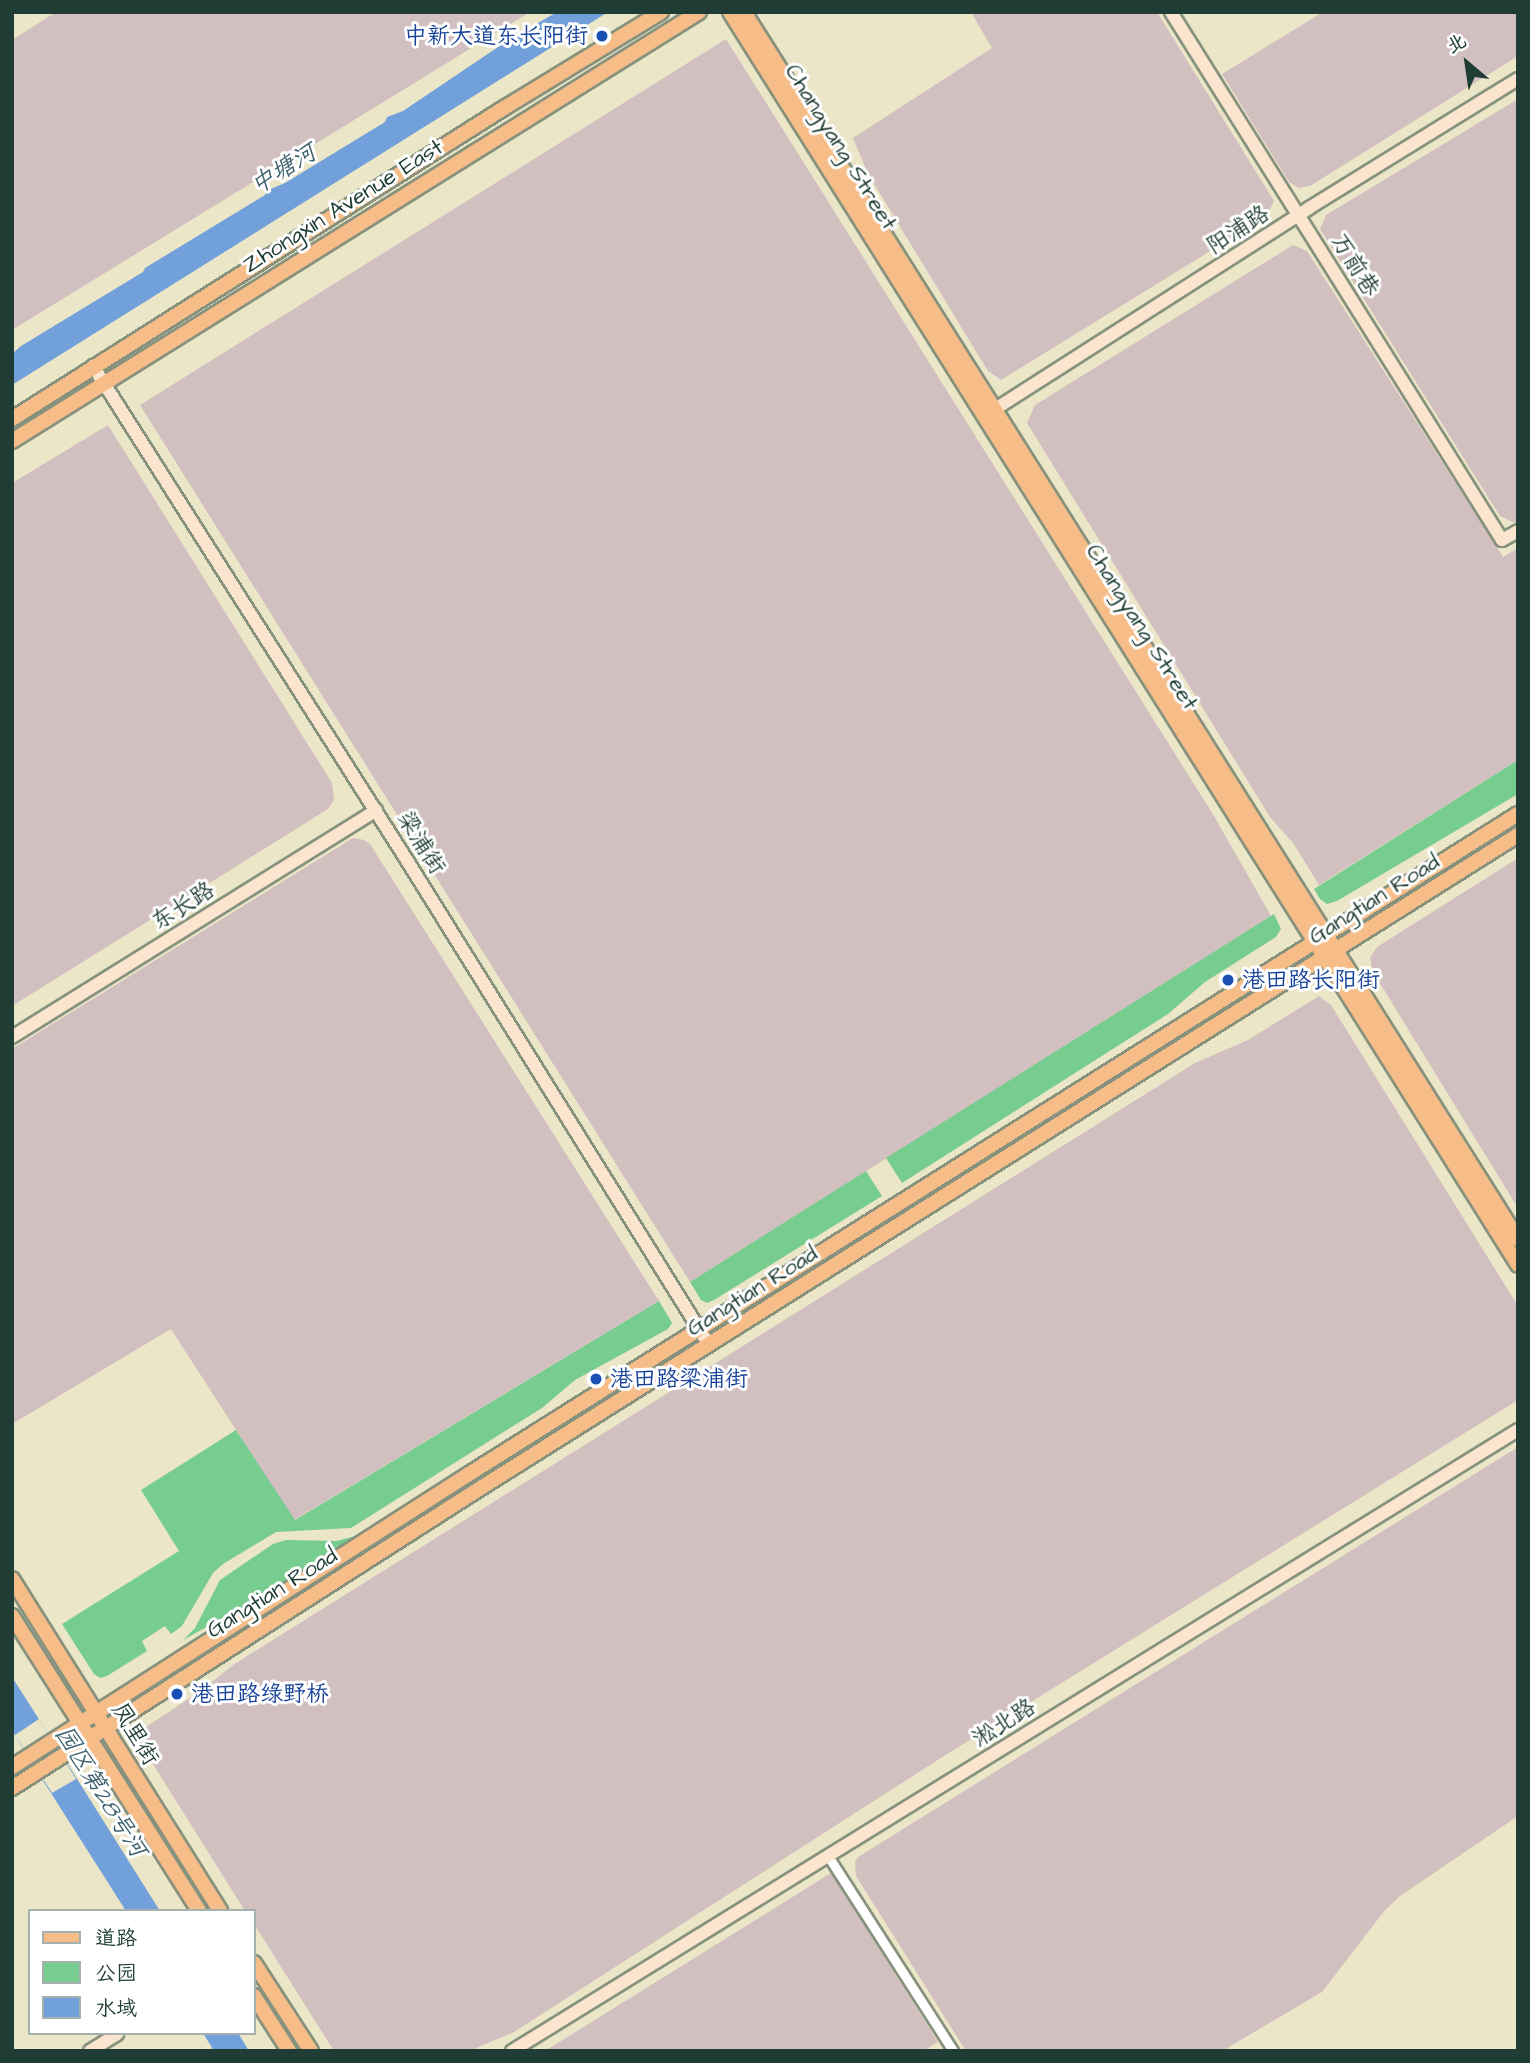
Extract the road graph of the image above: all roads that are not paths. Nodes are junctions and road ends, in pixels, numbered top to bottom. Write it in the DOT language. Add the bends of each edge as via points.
graph roads {
  1 [pos="662,12"];
  2 [pos="699,12"];
  3 [pos="730,12"];
  4 [pos="744,12"];
  5 [pos="1171,12"];
  6 [pos="1518,79"];
  7 [pos="1298,216"];
  8 [pos="93,366"];
  9 [pos="104,383"];
  10 [pos="988,414"];
  11 [pos="12,419"];
  12 [pos="12,441"];
  13 [pos="1518,531"];
  14 [pos="376,810"];
  15 [pos="1518,814"];
  16 [pos="1518,835"];
  17 [pos="1319,939"];
  18 [pos="1329,954"];
  19 [pos="12,1037"];
  20 [pos="1518,1239"];
  21 [pos="1518,1265"];
  22 [pos="700,1330"];
  23 [pos="709,1345"];
  24 [pos="1518,1430"];
  25 [pos="12,1579"];
  26 [pos="12,1616"];
  27 [pos="96,1711"];
  28 [pos="79,1722"];
  29 [pos="104,1727"];
  30 [pos="88,1739"];
  31 [pos="12,1767"];
  32 [pos="12,1788"];
  33 [pos="828,1856"];
  34 [pos="198,1909"];
  35 [pos="219,1909"];
  36 [pos="256,1966"];
  37 [pos="256,1999"];
  38 [pos="115,2035"];
  39 [pos="90,2051"];
  40 [pos="289,2051"];
  41 [pos="311,2051"];
  42 [pos="512,2051"];
  43 [pos="953,2051"];
  1 -- 8 [label="main road, Zhongxin Avenue East"];
  2 -- 9 [label="main road, Zhongxin Avenue East"];
  3 -- 10 [label="main road, Changyang Street"];
  4 -- 10 [label="main road, Changyang Street"];
  5 -- 7 [label="street, 万前巷"];
  6 -- 7 [label="street, 阳浦路"];
  7 -- 10 [label="street, 阳浦路"];
  7 -- 13 [label="street, 万前巷" via="1502,540"];
  8 -- 9 [label="street, 梁浦街"];
  8 -- 11 [label="main road, Zhongxin Avenue East"];
  9 -- 12 [label="main road, Zhongxin Avenue East"];
  9 -- 14 [label="street, 梁浦街"];
  10 -- 17 [label="main road, Changyang Street"];
  14 -- 19 [label="street, 东长路"];
  14 -- 22 [label="street, 梁浦街"];
  15 -- 17 [label="main road, Gangtian Road"];
  16 -- 18 [label="main road, Gangtian Road"];
  17 -- 18 [label="main road, Changyang Street"];
  17 -- 22 [label="main road, Gangtian Road"];
  18 -- 20 [label="main road, Changyang Street"];
  18 -- 21 [label="main road, Changyang Street"];
  18 -- 23 [label="main road, Gangtian Road"];
  22 -- 23 [label="street, 梁浦街"];
  22 -- 27 [label="main road, Gangtian Road"];
  23 -- 29 [label="main road, Gangtian Road"];
  24 -- 33 [label="street, 淞北路"];
  25 -- 27 [label="main road, 凤里街"];
  26 -- 28 [label="main road, 凤里街"];
  27 -- 28 [label="main road, Gangtian Road"];
  27 -- 29 [label="main road, 凤里街"];
  28 -- 30 [label="main road, 凤里街"];
  28 -- 31 [label="main road, Gangtian Road"];
  29 -- 30 [label="main road, Gangtian Road"];
  29 -- 35 [label="main road, 凤里街"];
  30 -- 32 [label="main road, Gangtian Road"];
  30 -- 34 [label="main road, 凤里街"];
  33 -- 42 [label="street, 淞北路"];
  33 -- 43 [label="street"];
  36 -- 41 [label="main road"];
  37 -- 40 [label="main road"];
  38 -- 39 [label="street"];
}
